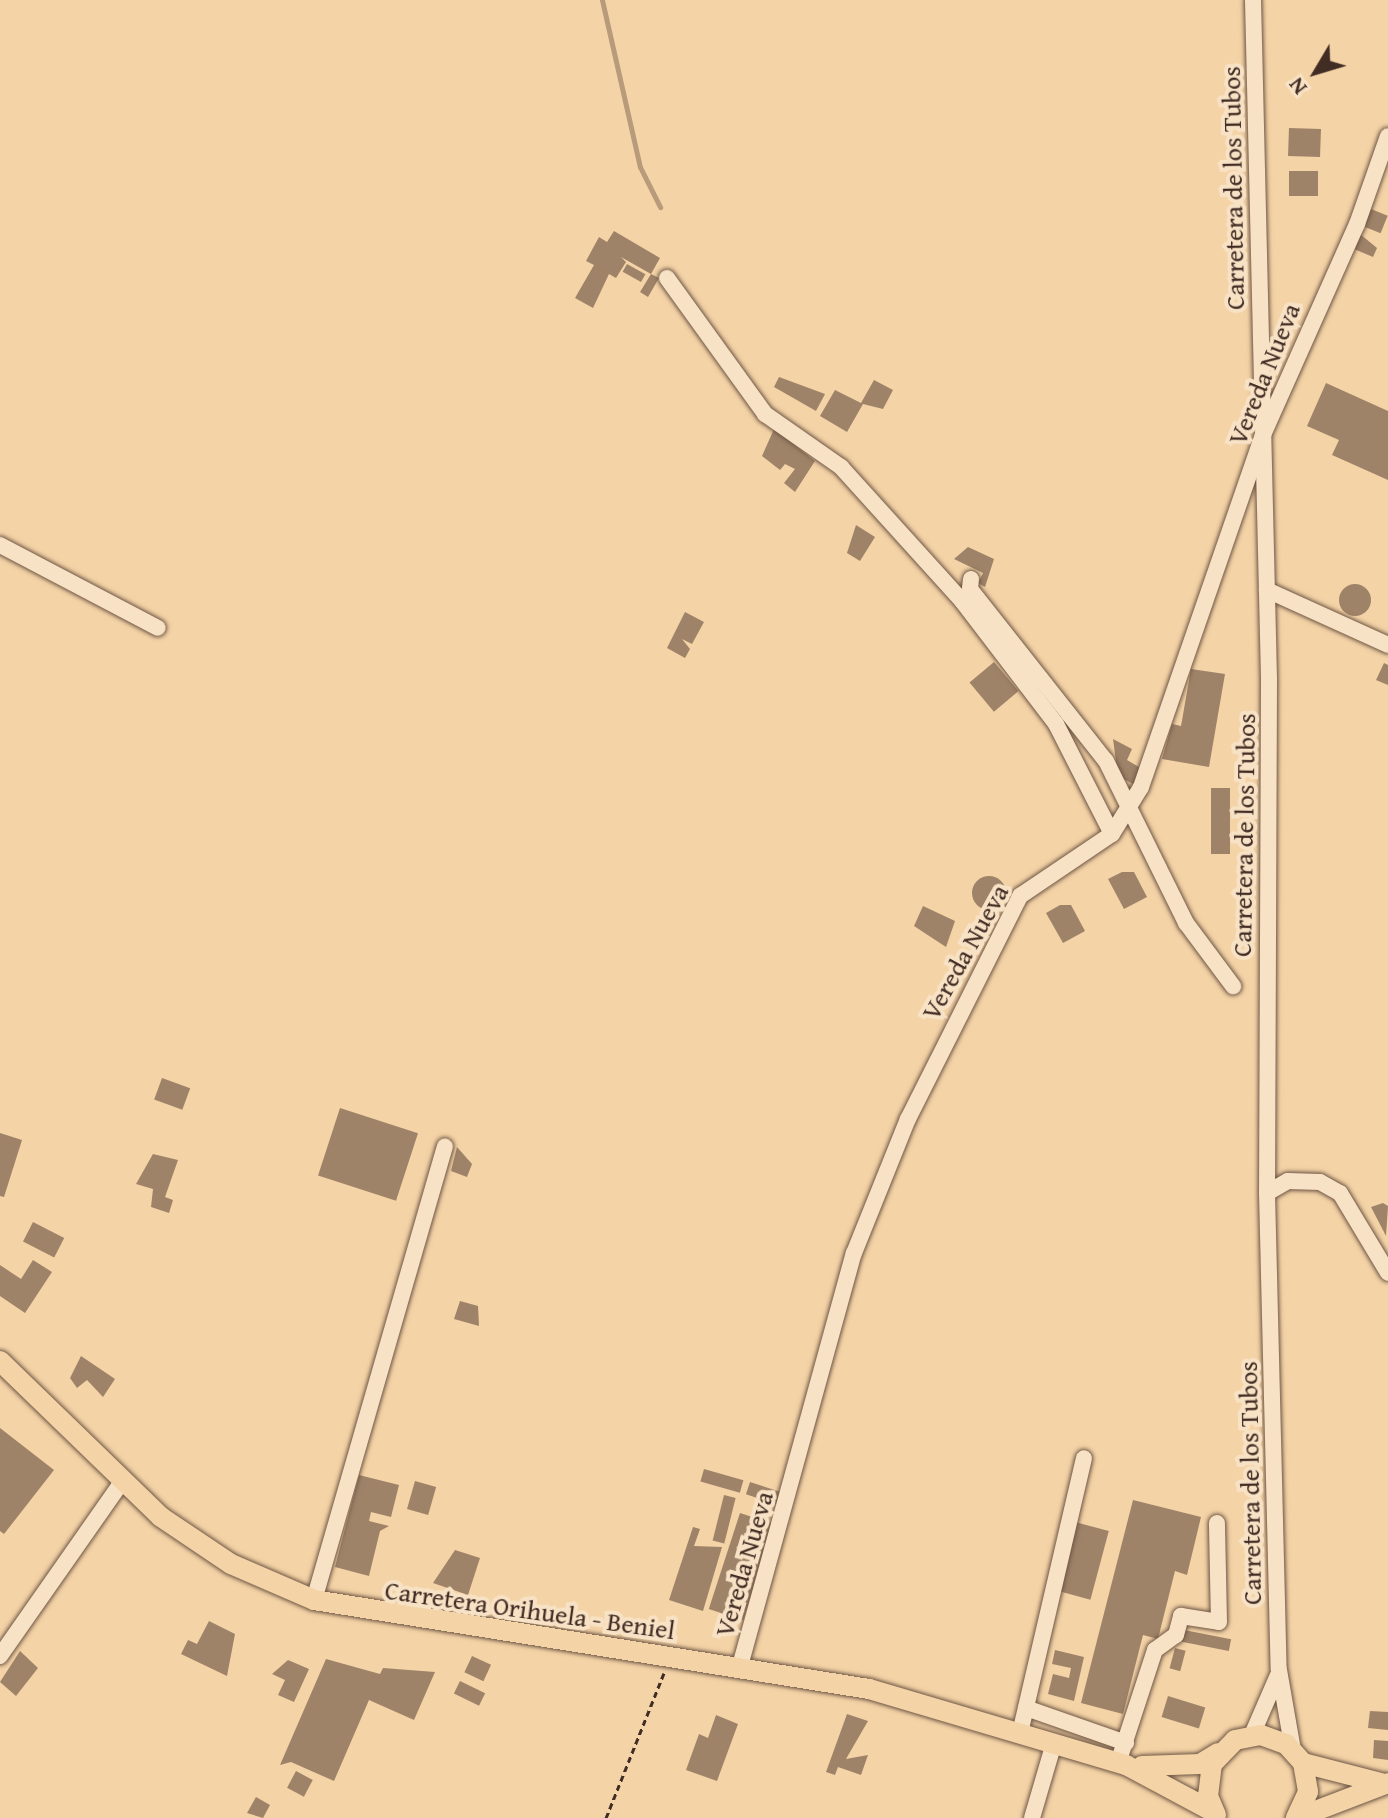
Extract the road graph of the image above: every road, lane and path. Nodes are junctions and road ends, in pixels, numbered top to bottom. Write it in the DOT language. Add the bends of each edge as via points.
graph roads {
  1 [pos="1253,0"];
  2 [pos="1388,136"];
  3 [pos="667,278"];
  4 [pos="1263,435"];
  5 [pos="0,545"];
  6 [pos="971,579"];
  7 [pos="1267,590"];
  8 [pos="158,628"];
  9 [pos="1388,645"];
  10 [pos="1127,811"];
  11 [pos="1112,834"];
  12 [pos="1233,986"];
  13 [pos="445,1147"];
  14 [pos="1267,1193"];
  15 [pos="1388,1273"];
  16 [pos="0,1361"];
  17 [pos="1084,1458"];
  18 [pos="122,1482"];
  19 [pos="1217,1523"];
  20 [pos="314,1600"];
  21 [pos="0,1656"];
  22 [pos="669,1657"];
  23 [pos="740,1666"];
  24 [pos="1279,1670"];
  25 [pos="1026,1708"];
  26 [pos="1020,1733"];
  27 [pos="1252,1735"];
  28 [pos="1054,1743"];
  29 [pos="1126,1743"];
  30 [pos="1221,1751"];
  31 [pos="1298,1757"];
  32 [pos="1122,1764"];
  33 [pos="1384,1783"];
  34 [pos="1217,1816"];
  35 [pos="606,1818"];
  36 [pos="1032,1818"];
  37 [pos="1296,1818"];
  1 -- 4 [label="street, Carretera de los Tubos"];
  2 -- 4 [label="street, Vereda Nueva" via="1357,224"];
  3 -- 11 [label="street" via="765,414 841,467 915,558 962,601 1056,724"];
  4 -- 7 [label="street, Carretera de los Tubos"];
  4 -- 10 [label="street, Vereda Nueva" via="1152,760"];
  5 -- 8 [label="street"];
  6 -- 10 [label="street" via="970,589 1106,761"];
  7 -- 9 [label="street"];
  7 -- 14 [label="street, Carretera de los Tubos"];
  10 -- 11 [label="street, Vereda Nueva"];
  10 -- 12 [label="street" via="1206,957"];
  11 -- 23 [label="street, Vereda Nueva" via="1020,896 908,1119 854,1253"];
  13 -- 20 [label="street"];
  14 -- 15 [label="street" via="1288,1181 1320,1182 1340,1193"];
  14 -- 24 [label="street, Carretera de los Tubos"];
  16 -- 18 [label="main road, Carretera Orihuela - Beniel"];
  17 -- 25 [label="street"];
  18 -- 20 [label="main road, Carretera Orihuela - Beniel" via="205,1548"];
  18 -- 21 [label="street"];
  19 -- 29 [label="street" via="1219,1622 1181,1616 1176,1635 1155,1650"];
  20 -- 22 [label="main road, Carretera Orihuela - Beniel"];
  22 -- 23 [label="main road, Carretera Orihuela - Beniel"];
  22 -- 35 [label="path"];
  23 -- 26 [label="main road, Carretera Orihuela - Beniel" via="869,1689"];
  24 -- 27 [label="street, Carretera de los Tubos" via="1268,1711"];
  24 -- 31 [label="street, Carretera de los Tubos"];
  25 -- 26 [label="street"];
  25 -- 29 [label="street"];
  26 -- 28 [label="main road, Carretera Orihuela - Beniel"];
  27 -- 30 [label="main road, Carretera Orihuela - Beniel"];
  27 -- 31 [label="main road"];
  28 -- 32 [label="main road, Carretera Orihuela - Beniel"];
  28 -- 36 [label="street"];
  29 -- 32 [label="street"];
  30 -- 32 [label="main road, Carretera Orihuela - Beniel" via="1200,1764"];
  30 -- 34 [label="main road" via="1207,1780"];
  31 -- 33 [label="main road"];
  31 -- 37 [label="main road" via="1308,1792"];
  32 -- 34 [label="main road, Carretera Orihuela - Beniel"];
  33 -- 37 [label="main road"];
}
